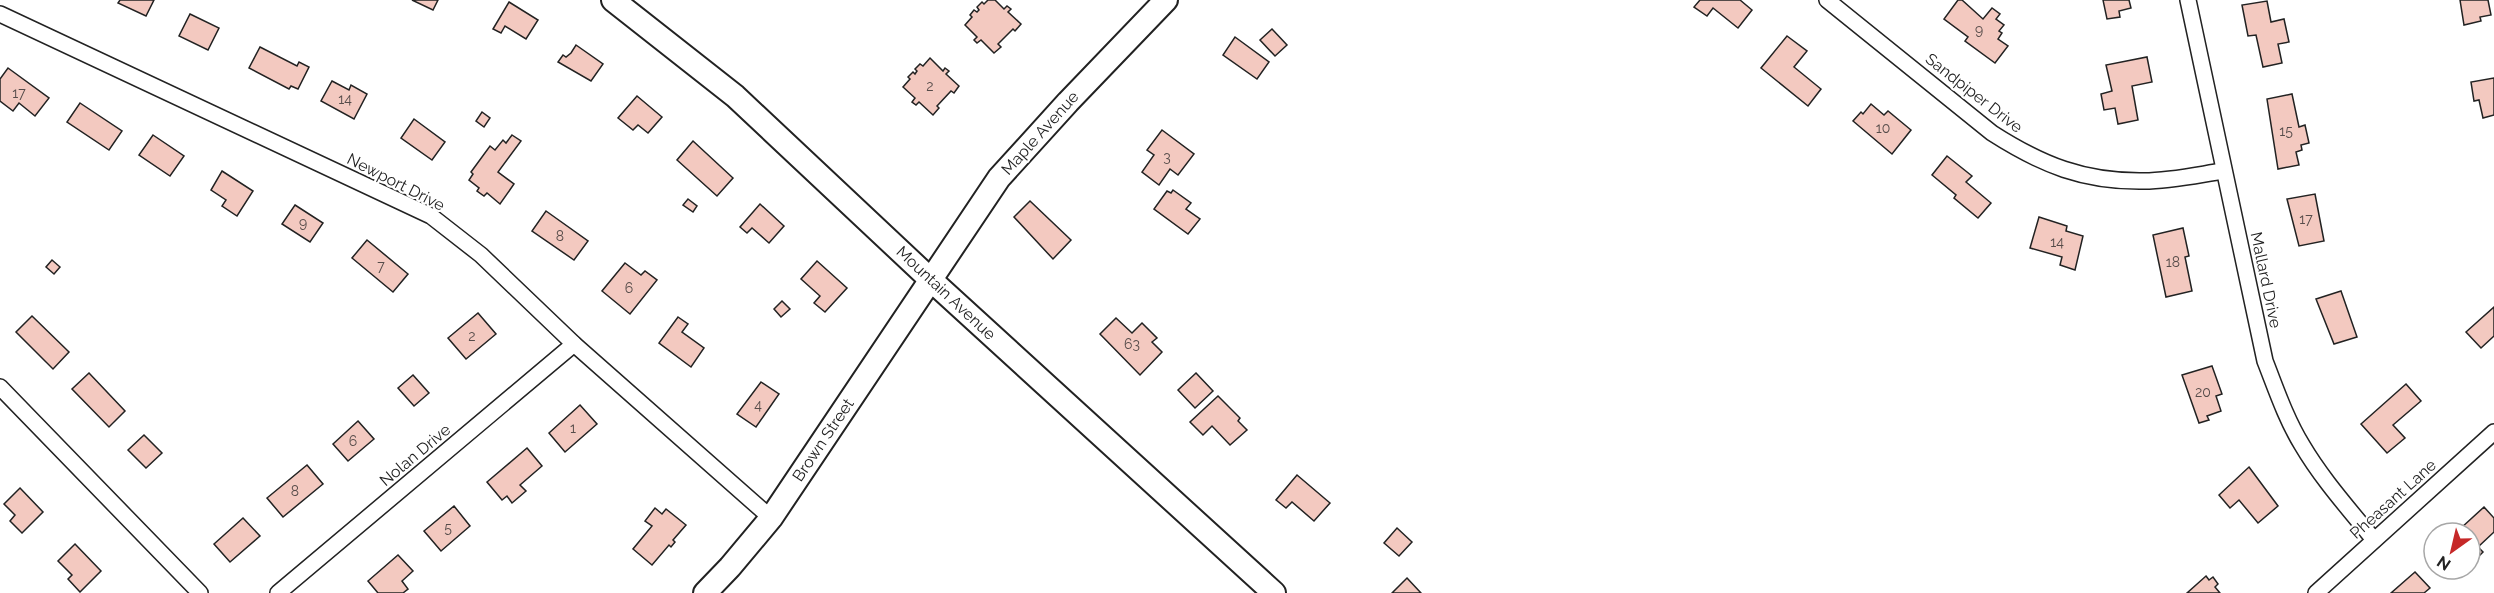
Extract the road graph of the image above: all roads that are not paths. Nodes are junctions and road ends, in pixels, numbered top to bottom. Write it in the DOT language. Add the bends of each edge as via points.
graph roads {
  1 [pos="613,0"];
  2 [pos="1166,0"];
  3 [pos="1827,0"];
  4 [pos="2188,0"];
  5 [pos="0,14"];
  6 [pos="2223,171"];
  7 [pos="931,280"];
  8 [pos="574,344"];
  9 [pos="0,387"];
  10 [pos="2494,432"];
  11 [pos="771,518"];
  12 [pos="2374,540"];
  13 [pos="200,593"];
  14 [pos="278,593"];
  15 [pos="705,593"];
  16 [pos="1274,593"];
  17 [pos="2316,593"];
  1 -- 7 [label="main road, Mountain Avenue" via="735,96"];
  2 -- 7 [label="main road, Maple Avenue" via="999,178"];
  3 -- 6 [label="street, Sandpiper Drive" via="1992,133 2064,171 2101,179 2146,181"];
  4 -- 6 [label="street, Mallard Drive"];
  5 -- 8 [label="street, Newport Drive" via="431,216 481,255"];
  6 -- 12 [label="street, Mallard Drive" via="2265,361 2281,404 2326,482"];
  7 -- 11 [label="main road, Brown Street"];
  7 -- 16 [label="main road, Mountain Avenue"];
  8 -- 11 [label="street, Newport Drive"];
  8 -- 14 [label="street, Nolan Drive"];
  9 -- 13 [label="street"];
  10 -- 12 [label="street, Pheasant Lane"];
  11 -- 15 [label="main road, Brown Street"];
  12 -- 17 [label="street, Pheasant Lane"];
}
